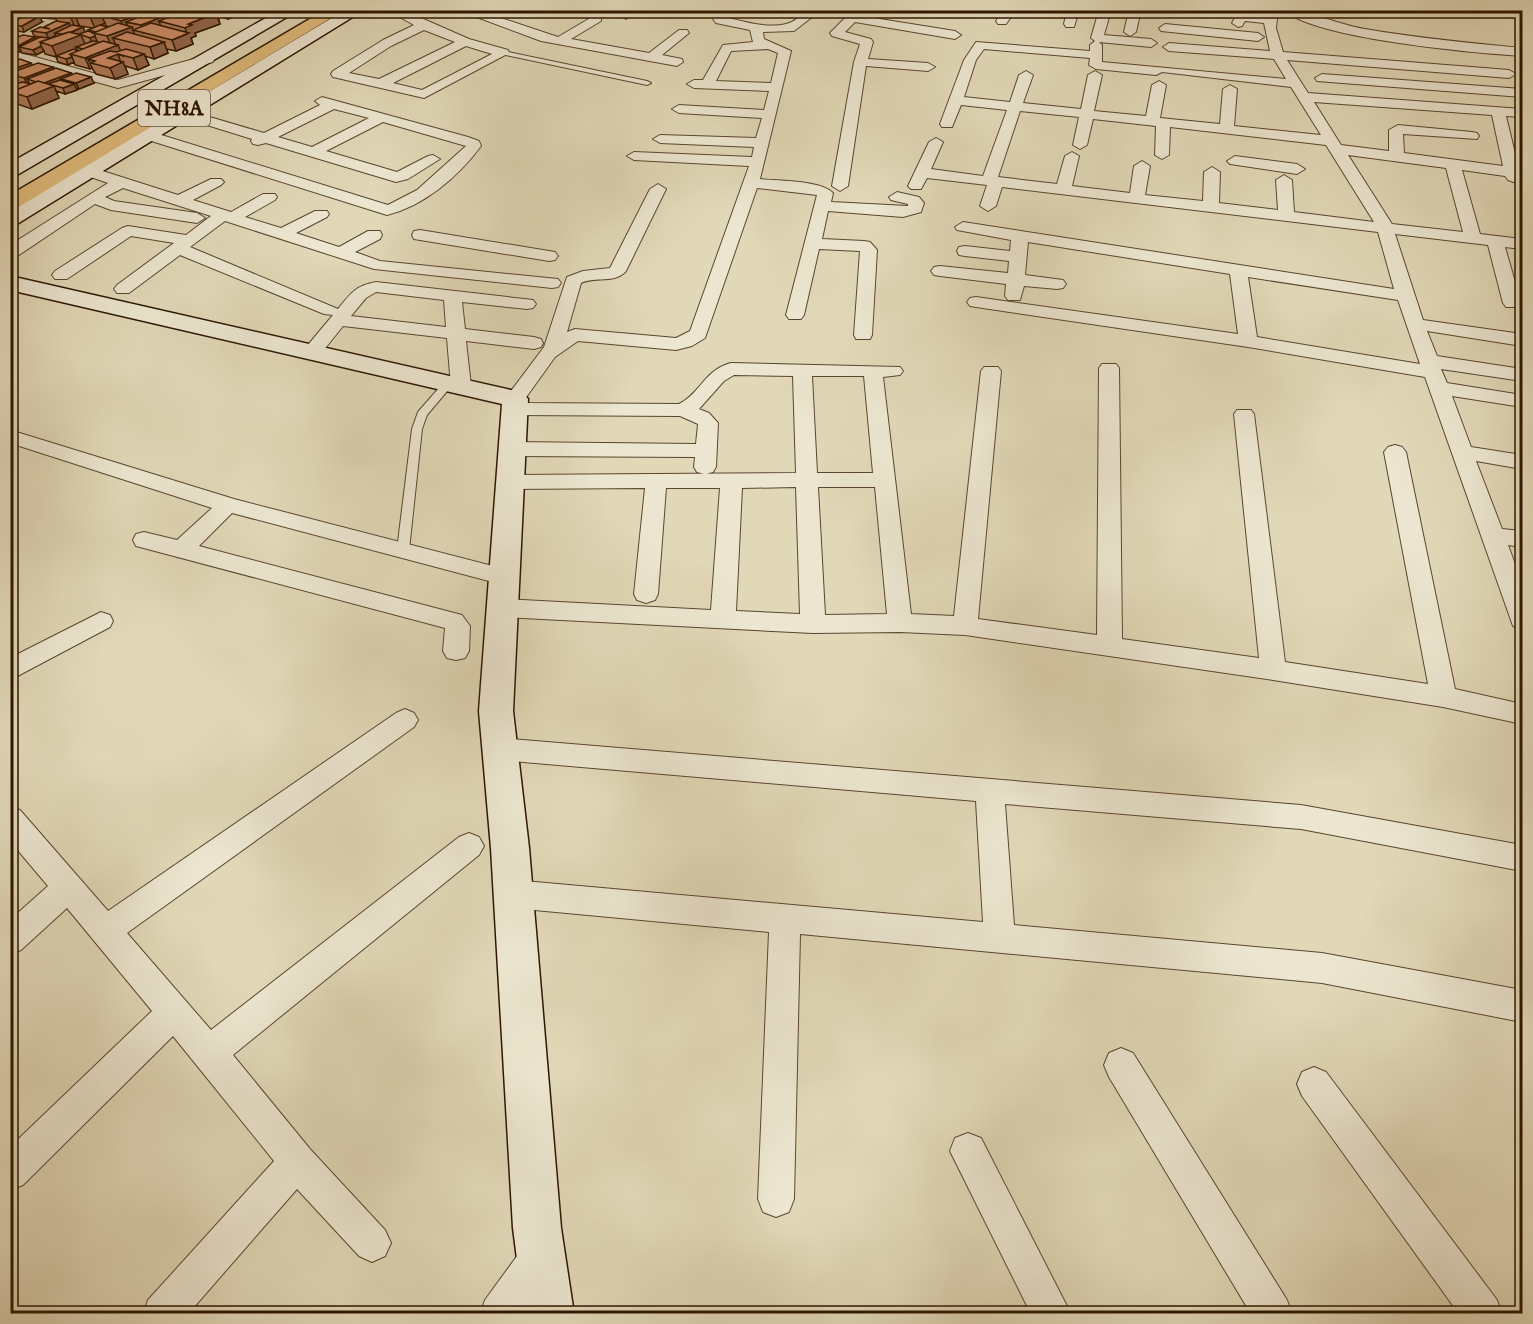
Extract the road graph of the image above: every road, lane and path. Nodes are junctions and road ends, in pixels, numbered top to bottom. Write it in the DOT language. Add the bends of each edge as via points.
graph roads {
  1 [pos="291,10"];
  2 [pos="319,10"];
  3 [pos="337,10"];
  4 [pos="357,10"];
  5 [pos="393,10"];
  6 [pos="464,10"];
  7 [pos="722,10"];
  8 [pos="815,10"];
  9 [pos="960,10"];
  10 [pos="1010,10"];
  11 [pos="1073,10"];
  12 [pos="1105,10"];
  13 [pos="1135,10"];
  14 [pos="1290,10"];
  15 [pos="855,14"];
  16 [pos="979,14"];
  17 [pos="1271,15"];
  18 [pos="597,18"];
  19 [pos="1002,21"];
  20 [pos="1238,23"];
  21 [pos="887,24"];
  22 [pos="424,25"];
  23 [pos="756,28"];
  24 [pos="1166,28"];
  25 [pos="1130,32"];
  26 [pos="684,33"];
  27 [pos="1078,34"];
  28 [pos="955,35"];
  29 [pos="873,36"];
  30 [pos="986,36"];
  31 [pos="1022,37"];
  32 [pos="1270,38"];
  33 [pos="559,41"];
  34 [pos="465,42"];
  35 [pos="387,43"];
  36 [pos="1151,43"];
  37 [pos="771,45"];
  38 [pos="405,47"];
  39 [pos="1169,47"];
  40 [pos="1522,52"];
  41 [pos="503,53"];
  42 [pos="10,54"];
  43 [pos="1096,54"];
  44 [pos="1278,56"];
  45 [pos="651,58"];
  46 [pos="208,59"];
  47 [pos="677,62"];
  48 [pos="860,62"];
  49 [pos="928,67"];
  50 [pos="1160,71"];
  51 [pos="1509,74"];
  52 [pos="1026,75"];
  53 [pos="1095,75"];
  54 [pos="647,83"];
  55 [pos="380,84"];
  56 [pos="1296,85"];
  57 [pos="775,87"];
  58 [pos="1230,89"];
  59 [pos="1522,93"];
  60 [pos="957,100"];
  61 [pos="1014,107"];
  62 [pos="679,109"];
  63 [pos="1498,111"];
  64 [pos="1522,113"];
  65 [pos="186,114"];
  66 [pos="769,114"];
  67 [pos="1085,115"];
  68 [pos="380,117"];
  69 [pos="1158,122"];
  70 [pos="947,124"];
  71 [pos="1438,132"];
  72 [pos="150,136"];
  73 [pos="1472,136"];
  74 [pos="266,137"];
  75 [pos="660,139"];
  76 [pos="684,140"];
  77 [pos="936,142"];
  78 [pos="762,143"];
  79 [pos="1335,145"];
  80 [pos="1234,148"];
  81 [pos="314,152"];
  82 [pos="1162,154"];
  83 [pos="1277,154"];
  84 [pos="634,156"];
  85 [pos="1397,156"];
  86 [pos="678,158"];
  87 [pos="223,159"];
  88 [pos="433,159"];
  89 [pos="758,162"];
  90 [pos="1447,163"];
  91 [pos="1142,166"];
  92 [pos="1297,169"];
  93 [pos="10,171"];
  94 [pos="90,172"];
  95 [pos="922,172"];
  96 [pos="1212,172"];
  97 [pos="1517,176"];
  98 [pos="399,177"];
  99 [pos="1284,180"];
  100 [pos="992,181"];
  101 [pos="125,182"];
  102 [pos="216,182"];
  103 [pos="750,183"];
  104 [pos="840,186"];
  105 [pos="658,189"];
  106 [pos="1063,189"];
  107 [pos="10,192"];
  108 [pos="269,197"];
  109 [pos="94,198"];
  110 [pos="1137,198"];
  111 [pos="181,200"];
  112 [pos="357,201"];
  113 [pos="10,204"];
  114 [pos="822,206"];
  115 [pos="988,206"];
  116 [pos="1211,206"];
  117 [pos="321,214"];
  118 [pos="1286,215"];
  119 [pos="224,217"];
  120 [pos="10,220"];
  121 [pos="1385,226"];
  122 [pos="963,227"];
  123 [pos="283,234"];
  124 [pos="374,235"];
  125 [pos="420,235"];
  126 [pos="1020,237"];
  127 [pos="1473,237"];
  128 [pos="1495,240"];
  129 [pos="468,243"];
  130 [pos="183,244"];
  131 [pos="812,244"];
  132 [pos="1522,244"];
  133 [pos="965,250"];
  134 [pos="518,251"];
  135 [pos="10,253"];
  136 [pos="341,253"];
  137 [pos="549,256"];
  138 [pos="1018,257"];
  139 [pos="1238,270"];
  140 [pos="940,271"];
  141 [pos="444,272"];
  142 [pos="61,275"];
  143 [pos="474,275"];
  144 [pos="496,278"];
  145 [pos="1016,279"];
  146 [pos="552,283"];
  147 [pos="10,284"];
  148 [pos="1058,284"];
  149 [pos="123,289"];
  150 [pos="456,296"];
  151 [pos="1404,296"];
  152 [pos="975,302"];
  153 [pos="1512,303"];
  154 [pos="527,304"];
  155 [pos="1013,307"];
  156 [pos="334,315"];
  157 [pos="795,315"];
  158 [pos="1414,324"];
  159 [pos="456,334"];
  160 [pos="863,334"];
  161 [pos="1522,340"];
  162 [pos="1248,341"];
  163 [pos="534,343"];
  164 [pos="553,348"];
  165 [pos="312,352"];
  166 [pos="1109,368"];
  167 [pos="802,369"];
  168 [pos="991,371"];
  169 [pos="1433,374"];
  170 [pos="1522,375"];
  171 [pos="455,384"];
  172 [pos="1522,401"];
  173 [pos="514,404"];
  174 [pos="682,410"];
  175 [pos="1244,414"];
  176 [pos="10,436"];
  177 [pos="511,448"];
  178 [pos="706,451"];
  179 [pos="1395,452"];
  180 [pos="1462,452"];
  181 [pos="1522,462"];
  182 [pos="806,480"];
  183 [pos="884,480"];
  184 [pos="509,482"];
  185 [pos="731,482"];
  186 [pos="656,483"];
  187 [pos="704,483"];
  188 [pos="228,505"];
  189 [pos="1493,535"];
  190 [pos="1522,539"];
  191 [pos="144,540"];
  192 [pos="182,549"];
  193 [pos="403,550"];
  194 [pos="503,592"];
  195 [pos="646,594"];
  196 [pos="1521,608"];
  197 [pos="723,619"];
  198 [pos="101,621"];
  199 [pos="900,623"];
  200 [pos="813,624"];
  201 [pos="964,626"];
  202 [pos="1109,645"];
  203 [pos="456,651"];
  204 [pos="10,670"];
  205 [pos="1273,670"];
  206 [pos="1443,697"];
  207 [pos="1522,714"];
  208 [pos="405,720"];
  209 [pos="500,749"];
  210 [pos="990,790"];
  211 [pos="10,819"];
  212 [pos="469,846"];
  213 [pos="1522,858"];
  214 [pos="68,888"];
  215 [pos="513,894"];
  216 [pos="785,919"];
  217 [pos="105,931"];
  218 [pos="999,939"];
  219 [pos="10,940"];
  220 [pos="1522,1006"];
  221 [pos="175,1012"];
  222 [pos="209,1053"];
  223 [pos="1121,1065"];
  224 [pos="1314,1084"];
  225 [pos="968,1151"];
  226 [pos="297,1162"];
  227 [pos="10,1172"];
  228 [pos="776,1199"];
  229 [pos="372,1243"];
  230 [pos="541,1254"];
  231 [pos="162,1314"];
  232 [pos="499,1314"];
  233 [pos="549,1314"];
  234 [pos="1052,1314"];
  235 [pos="1273,1314"];
  236 [pos="1483,1314"];
  1 -- 46 [label="street"];
  2 -- 107 [label="main road, NH8A"];
  3 -- 113 [label="main road, NH8A"];
  4 -- 65 [label="street"];
  5 -- 22 [label="street"];
  6 -- 33 [label="street"];
  7 -- 23 [label="street" via="717,15 720,20"];
  8 -- 23 [label="street" via="790,28"];
  9 -- 16 [label="street"];
  10 -- 19 [label="street"];
  11 -- 27 [label="street"];
  12 -- 27 [label="street"];
  13 -- 25 [label="street"];
  14 -- 40 [label="street" via="1320,24"];
  15 -- 21 [label="street"];
  15 -- 48 [label="street" via="836,33 867,41"];
  17 -- 20 [label="street" via="1241,17"];
  17 -- 32 [label="street"];
  18 -- 33 [label="street"];
  21 -- 28 [label="street"];
  21 -- 29 [label="street"];
  22 -- 34 [label="street"];
  22 -- 35 [label="street"];
  23 -- 37 [label="street" via="758,40"];
  24 -- 32 [label="street" via="1184,25"];
  26 -- 45 [label="street"];
  27 -- 36 [label="street"];
  27 -- 43 [label="street"];
  30 -- 31 [label="street"];
  32 -- 44 [label="street"];
  33 -- 45 [label="street"];
  34 -- 41 [label="street"];
  34 -- 55 [label="street"];
  35 -- 38 [label="street"];
  35 -- 55 [label="street" via="334,76"];
  37 -- 57 [label="street" via="785,51"];
  37 -- 57 [label="street" via="727,48 701,84"];
  39 -- 44 [label="street"];
  41 -- 54 [label="lane"];
  41 -- 55 [label="street" via="424,94"];
  42 -- 46 [label="street" via="118,84"];
  43 -- 50 [label="street" via="1097,65"];
  43 -- 60 [label="street" via="980,45 970,60"];
  44 -- 51 [label="street"];
  44 -- 56 [label="street"];
  45 -- 47 [label="street"];
  46 -- 93 [label="street"];
  48 -- 49 [label="street"];
  48 -- 104 [label="street"];
  50 -- 56 [label="street"];
  50 -- 69 [label="street"];
  52 -- 61 [label="street"];
  53 -- 67 [label="street"];
  56 -- 59 [label="street"];
  56 -- 63 [label="street"];
  56 -- 79 [label="street"];
  57 -- 66 [label="street"];
  58 -- 80 [label="street"];
  60 -- 61 [label="street"];
  60 -- 70 [label="street"];
  61 -- 67 [label="street"];
  61 -- 100 [label="street"];
  62 -- 66 [label="street"];
  63 -- 64 [label="street"];
  63 -- 97 [label="street"];
  65 -- 72 [label="street"];
  65 -- 74 [label="street"];
  66 -- 78 [label="street"];
  67 -- 69 [label="street"];
  67 -- 106 [label="street"];
  68 -- 74 [label="street" via="328,102"];
  68 -- 81 [label="street"];
  68 -- 112 [label="street" via="474,146 433,185 399,207 382,209"];
  69 -- 80 [label="street"];
  69 -- 82 [label="street"];
  71 -- 73 [label="street"];
  71 -- 85 [label="street" via="1396,129"];
  71 -- 90 [label="street"];
  72 -- 87 [label="street"];
  72 -- 94 [label="street"];
  74 -- 81 [label="street"];
  74 -- 87 [label="street"];
  75 -- 76 [label="street"];
  76 -- 78 [label="street"];
  76 -- 86 [label="street"];
  77 -- 95 [label="street"];
  78 -- 89 [label="street"];
  79 -- 80 [label="street"];
  79 -- 85 [label="street"];
  79 -- 121 [label="street"];
  80 -- 83 [label="street"];
  80 -- 92 [label="street"];
  81 -- 98 [label="street"];
  84 -- 86 [label="street"];
  85 -- 90 [label="street"];
  86 -- 89 [label="street"];
  87 -- 112 [label="street"];
  88 -- 98 [label="street"];
  89 -- 103 [label="street"];
  90 -- 97 [label="street"];
  90 -- 127 [label="street"];
  91 -- 110 [label="street"];
  94 -- 101 [label="street"];
  94 -- 120 [label="street"];
  95 -- 100 [label="street"];
  95 -- 114 [label="street" via="904,196 916,203 915,209 903,212"];
  96 -- 116 [label="street"];
  98 -- 112 [label="street"];
  99 -- 118 [label="street"];
  100 -- 106 [label="street"];
  100 -- 115 [label="street"];
  101 -- 109 [label="street"];
  101 -- 111 [label="street"];
  102 -- 111 [label="street"];
  103 -- 114 [label="street" via="820,191 825,193"];
  103 -- 164 [label="street" via="698,334 676,344 574,335"];
  105 -- 164 [label="street" via="618,271 579,276 573,281"];
  106 -- 110 [label="street"];
  108 -- 119 [label="street"];
  109 -- 119 [label="street" via="111,205"];
  109 -- 135 [label="street"];
  110 -- 116 [label="street"];
  111 -- 119 [label="street"];
  114 -- 131 [label="street"];
  116 -- 118 [label="street"];
  117 -- 123 [label="street"];
  118 -- 121 [label="street"];
  119 -- 123 [label="street"];
  119 -- 130 [label="street"];
  121 -- 127 [label="street"];
  121 -- 151 [label="street"];
  122 -- 126 [label="street"];
  123 -- 136 [label="street"];
  124 -- 136 [label="street"];
  125 -- 129 [label="street"];
  126 -- 138 [label="street"];
  126 -- 139 [label="street"];
  127 -- 128 [label="street"];
  128 -- 132 [label="street"];
  128 -- 153 [label="street"];
  129 -- 134 [label="street"];
  129 -- 141 [label="street"];
  130 -- 142 [label="street" via="128,231"];
  130 -- 149 [label="street"];
  130 -- 156 [label="street"];
  131 -- 157 [label="street"];
  131 -- 160 [label="street" via="869,249"];
  133 -- 138 [label="street"];
  134 -- 137 [label="street"];
  134 -- 144 [label="street"];
  136 -- 141 [label="street" via="379,264"];
  138 -- 145 [label="street"];
  139 -- 151 [label="street"];
  139 -- 162 [label="street"];
  140 -- 145 [label="street"];
  141 -- 143 [label="street"];
  143 -- 144 [label="street"];
  143 -- 150 [label="street"];
  144 -- 146 [label="street"];
  145 -- 148 [label="street"];
  145 -- 155 [label="street"];
  147 -- 165 [label="street"];
  150 -- 154 [label="street"];
  150 -- 156 [label="street" via="376,287 367,289"];
  150 -- 159 [label="street"];
  151 -- 158 [label="street"];
  152 -- 155 [label="street"];
  155 -- 162 [label="street"];
  156 -- 159 [label="street"];
  156 -- 165 [label="street"];
  158 -- 161 [label="street"];
  158 -- 169 [label="street"];
  159 -- 163 [label="street"];
  159 -- 171 [label="street"];
  162 -- 169 [label="street"];
  164 -- 173 [label="street"];
  165 -- 171 [label="street"];
  166 -- 202 [label="street"];
  167 -- 174 [label="street" via="724,371 695,404"];
  167 -- 182 [label="street"];
  167 -- 183 [label="street" via="883,371"];
  168 -- 201 [label="street"];
  169 -- 170 [label="street"];
  169 -- 172 [label="street"];
  169 -- 180 [label="street"];
  171 -- 173 [label="street"];
  171 -- 193 [label="lane" via="422,414 417,429"];
  173 -- 174 [label="street"];
  173 -- 177 [label="street"];
  174 -- 178 [label="street" via="708,423"];
  175 -- 205 [label="street"];
  176 -- 188 [label="street"];
  177 -- 178 [label="street"];
  177 -- 184 [label="street"];
  178 -- 187 [label="street"];
  179 -- 206 [label="street"];
  180 -- 181 [label="street"];
  180 -- 189 [label="street"];
  182 -- 183 [label="street"];
  182 -- 185 [label="street"];
  182 -- 200 [label="street"];
  183 -- 199 [label="street"];
  184 -- 186 [label="street"];
  184 -- 194 [label="street"];
  185 -- 187 [label="street"];
  185 -- 197 [label="street"];
  186 -- 187 [label="street"];
  186 -- 195 [label="street"];
  188 -- 192 [label="street"];
  188 -- 193 [label="street"];
  189 -- 190 [label="street"];
  189 -- 196 [label="street"];
  191 -- 192 [label="street"];
  192 -- 203 [label="street" via="453,621 458,626"];
  193 -- 194 [label="street"];
  194 -- 197 [label="street"];
  194 -- 209 [label="street" via="496,711"];
  197 -- 200 [label="street"];
  198 -- 204 [label="street"];
  199 -- 200 [label="street"];
  199 -- 201 [label="street"];
  201 -- 202 [label="street"];
  202 -- 205 [label="street"];
  205 -- 206 [label="street"];
  206 -- 207 [label="street"];
  208 -- 217 [label="street"];
  209 -- 210 [label="street"];
  209 -- 215 [label="street"];
  210 -- 213 [label="street" via="1300,817"];
  210 -- 218 [label="street"];
  211 -- 214 [label="street"];
  212 -- 222 [label="street"];
  214 -- 217 [label="street"];
  214 -- 219 [label="street"];
  215 -- 216 [label="street"];
  215 -- 230 [label="street"];
  216 -- 218 [label="street"];
  216 -- 228 [label="street"];
  217 -- 221 [label="street"];
  218 -- 220 [label="street" via="1322,968"];
  221 -- 222 [label="street"];
  221 -- 227 [label="street"];
  222 -- 226 [label="street"];
  223 -- 235 [label="street"];
  224 -- 236 [label="street"];
  225 -- 234 [label="street"];
  226 -- 229 [label="street"];
  226 -- 231 [label="street"];
  230 -- 232 [label="street"];
  230 -- 233 [label="street"];
}
